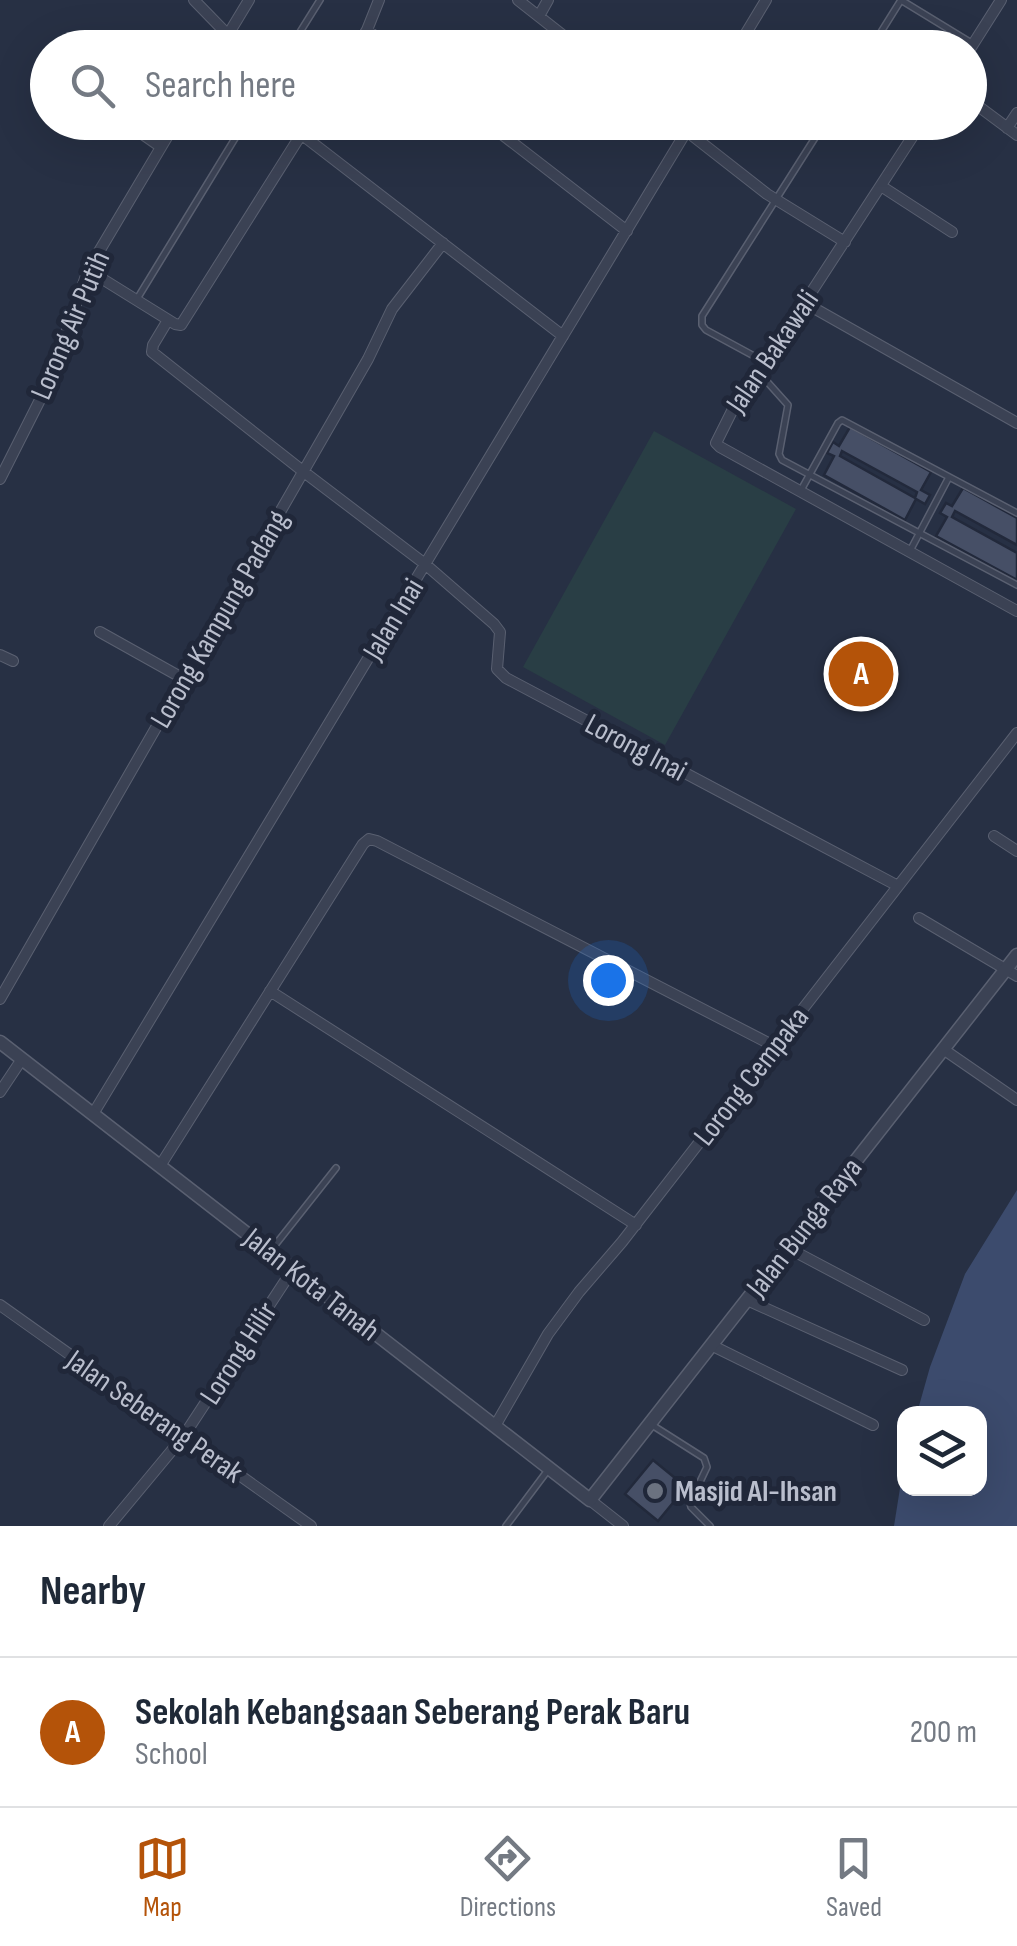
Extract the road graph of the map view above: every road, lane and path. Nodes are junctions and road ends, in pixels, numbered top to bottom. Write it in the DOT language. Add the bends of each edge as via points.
graph roads {
  1 [pos="194,0"];
  2 [pos="248,0"];
  3 [pos="320,0"];
  4 [pos="379,0"];
  5 [pos="518,0"];
  6 [pos="548,0"];
  7 [pos="766,0"];
  8 [pos="1001,0"];
  9 [pos="539,16"];
  10 [pos="223,30"];
  11 [pos="231,30"];
  12 [pos="301,30"];
  13 [pos="367,30"];
  14 [pos="556,30"];
  15 [pos="748,30"];
  16 [pos="882,30"];
  17 [pos="947,30"];
  18 [pos="981,30"];
  19 [pos="987,113"];
  20 [pos="1017,113"];
  21 [pos="1012,132"];
  22 [pos="150,140"];
  23 [pos="166,140"];
  24 [pos="233,140"];
  25 [pos="297,140"];
  26 [pos="309,140"];
  27 [pos="509,140"];
  28 [pos="681,140"];
  29 [pos="704,140"];
  30 [pos="813,140"];
  31 [pos="910,140"];
  32 [pos="161,148"];
  33 [pos="880,186"];
  34 [pos="776,200"];
  35 [pos="626,232"];
  36 [pos="952,232"];
  37 [pos="845,242"];
  38 [pos="443,243"];
  39 [pos="88,270"];
  40 [pos="136,300"];
  41 [pos="805,302"];
  42 [pos="168,320"];
  43 [pos="563,336"];
  44 [pos="766,362"];
  45 [pos="762,376"];
  46 [pos="1017,423"];
  47 [pos="304,472"];
  48 [pos="810,474"];
  49 [pos="949,476"];
  50 [pos="0,478"];
  51 [pos="800,492"];
  52 [pos="1017,513"];
  53 [pos="920,533"];
  54 [pos="909,552"];
  55 [pos="426,564"];
  56 [pos="1017,584"];
  57 [pos="1017,611"];
  58 [pos="100,632"];
  59 [pos="0,655"];
  60 [pos="14,662"];
  61 [pos="184,678"];
  62 [pos="1017,733"];
  63 [pos="994,836"];
  64 [pos="1017,851"];
  65 [pos="898,886"];
  66 [pos="919,918"];
  67 [pos="1017,955"];
  68 [pos="1011,973"];
  69 [pos="270,990"];
  70 [pos="0,999"];
  71 [pos="0,1042"];
  72 [pos="774,1046"];
  73 [pos="943,1049"];
  74 [pos="22,1060"];
  75 [pos="0,1092"];
  76 [pos="1017,1100"];
  77 [pos="93,1114"];
  78 [pos="160,1166"];
  79 [pos="336,1168"];
  80 [pos="636,1225"];
  81 [pos="788,1248"];
  82 [pos="270,1251"];
  83 [pos="293,1269"];
  84 [pos="746,1300"];
  85 [pos="0,1305"];
  86 [pos="924,1320"];
  87 [pos="711,1345"];
  88 [pos="902,1370"];
  89 [pos="650,1424"];
  90 [pos="873,1425"];
  91 [pos="495,1426"];
  92 [pos="184,1436"];
  93 [pos="550,1468"];
  94 [pos="590,1500"];
  95 [pos="293,1521"];
  96 [pos="109,1526"];
  97 [pos="311,1526"];
  98 [pos="506,1526"];
  99 [pos="623,1526"];
  100 [pos="710,1526"];
  1 -- 10 [label="street"];
  2 -- 11 [label="street"];
  3 -- 12 [label="lane"];
  4 -- 13 [label="street"];
  5 -- 9 [label="street"];
  6 -- 9 [label="street"];
  7 -- 15 [label="street"];
  8 -- 18 [label="street"];
  9 -- 14 [label="street"];
  16 -- 17 [label="lane" via="901,0"];
  19 -- 21 [label="street"];
  20 -- 21 [label="street"];
  22 -- 32 [label="street"];
  23 -- 32 [label="street, Lorong Air Putih"];
  24 -- 40 [label="lane"];
  25 -- 42 [label="street" via="182,323"];
  26 -- 38 [label="street"];
  27 -- 35 [label="street"];
  28 -- 35 [label="street, Jalan Inai"];
  29 -- 34 [label="street"];
  30 -- 34 [label="lane"];
  31 -- 33 [label="street, Jalan Bakawali"];
  32 -- 39 [label="street, Lorong Air Putih"];
  33 -- 36 [label="street"];
  33 -- 37 [label="street, Jalan Bakawali"];
  34 -- 37 [label="street"];
  34 -- 44 [label="lane" via="702,316 706,330"];
  35 -- 43 [label="street, Jalan Inai"];
  37 -- 41 [label="street, Jalan Bakawali"];
  38 -- 43 [label="street"];
  38 -- 47 [label="street, Lorong Kampung Padang" via="392,309"];
  39 -- 40 [label="street"];
  39 -- 50 [label="street, Lorong Air Putih" via="56,365"];
  40 -- 42 [label="street"];
  41 -- 44 [label="street, Jalan Bakawali"];
  41 -- 46 [label="street"];
  42 -- 47 [label="street" via="154,353"];
  43 -- 55 [label="street, Jalan Inai"];
  44 -- 45 [label="street, Jalan Bakawali"];
  45 -- 48 [label="lane" via="788,406 780,457"];
  45 -- 51 [label="street, Jalan Bakawali" via="736,401 716,443"];
  47 -- 55 [label="street"];
  47 -- 61 [label="street, Lorong Kampung Padang"];
  48 -- 49 [label="lane" via="842,420"];
  48 -- 51 [label="lane"];
  48 -- 53 [label="lane"];
  49 -- 52 [label="lane"];
  49 -- 53 [label="lane"];
  51 -- 54 [label="street, Jalan Bakawali"];
  53 -- 54 [label="lane"];
  53 -- 56 [label="lane"];
  54 -- 57 [label="street, Jalan Bakawali"];
  55 -- 65 [label="street, Lorong Inai" via="498,628 497,669 506,678"];
  55 -- 77 [label="street, Jalan Inai"];
  58 -- 61 [label="street"];
  59 -- 60 [label="street"];
  61 -- 70 [label="street, Lorong Kampung Padang"];
  62 -- 65 [label="street, Lorong Cempaka"];
  63 -- 64 [label="street"];
  65 -- 72 [label="street, Lorong Cempaka"];
  66 -- 68 [label="street"];
  67 -- 68 [label="street, Jalan Bunga Raya"];
  68 -- 73 [label="street, Jalan Bunga Raya"];
  69 -- 72 [label="street" via="362,844 373,840"];
  69 -- 78 [label="street"];
  69 -- 80 [label="street"];
  71 -- 74 [label="street, Jalan Kota Tanah"];
  72 -- 80 [label="street, Lorong Cempaka"];
  73 -- 76 [label="street"];
  73 -- 81 [label="street, Jalan Bunga Raya"];
  74 -- 75 [label="street"];
  74 -- 77 [label="street, Jalan Kota Tanah"];
  77 -- 78 [label="street, Jalan Kota Tanah"];
  78 -- 82 [label="street, Jalan Kota Tanah"];
  79 -- 82 [label="lane"];
  80 -- 91 [label="street, Lorong Cempaka" via="548,1334"];
  81 -- 84 [label="street, Jalan Bunga Raya"];
  81 -- 86 [label="street"];
  82 -- 83 [label="street, Jalan Kota Tanah"];
  83 -- 91 [label="street, Jalan Kota Tanah"];
  83 -- 92 [label="street, Lorong Hilir"];
  84 -- 87 [label="street, Jalan Bunga Raya"];
  84 -- 88 [label="street"];
  85 -- 92 [label="street, Jalan Seberang Perak"];
  87 -- 89 [label="street, Jalan Bunga Raya"];
  87 -- 90 [label="street"];
  89 -- 94 [label="street, Jalan Bunga Raya"];
  89 -- 100 [label="lane" via="707,1463 690,1503"];
  91 -- 93 [label="street, Jalan Kota Tanah"];
  92 -- 95 [label="street, Jalan Seberang Perak"];
  92 -- 96 [label="street, Lorong Hilir"];
  93 -- 94 [label="street, Jalan Kota Tanah"];
  93 -- 98 [label="lane"];
  94 -- 99 [label="street, Jalan Kota Tanah"];
  95 -- 97 [label="street, Jalan Seberang Perak"];
}
